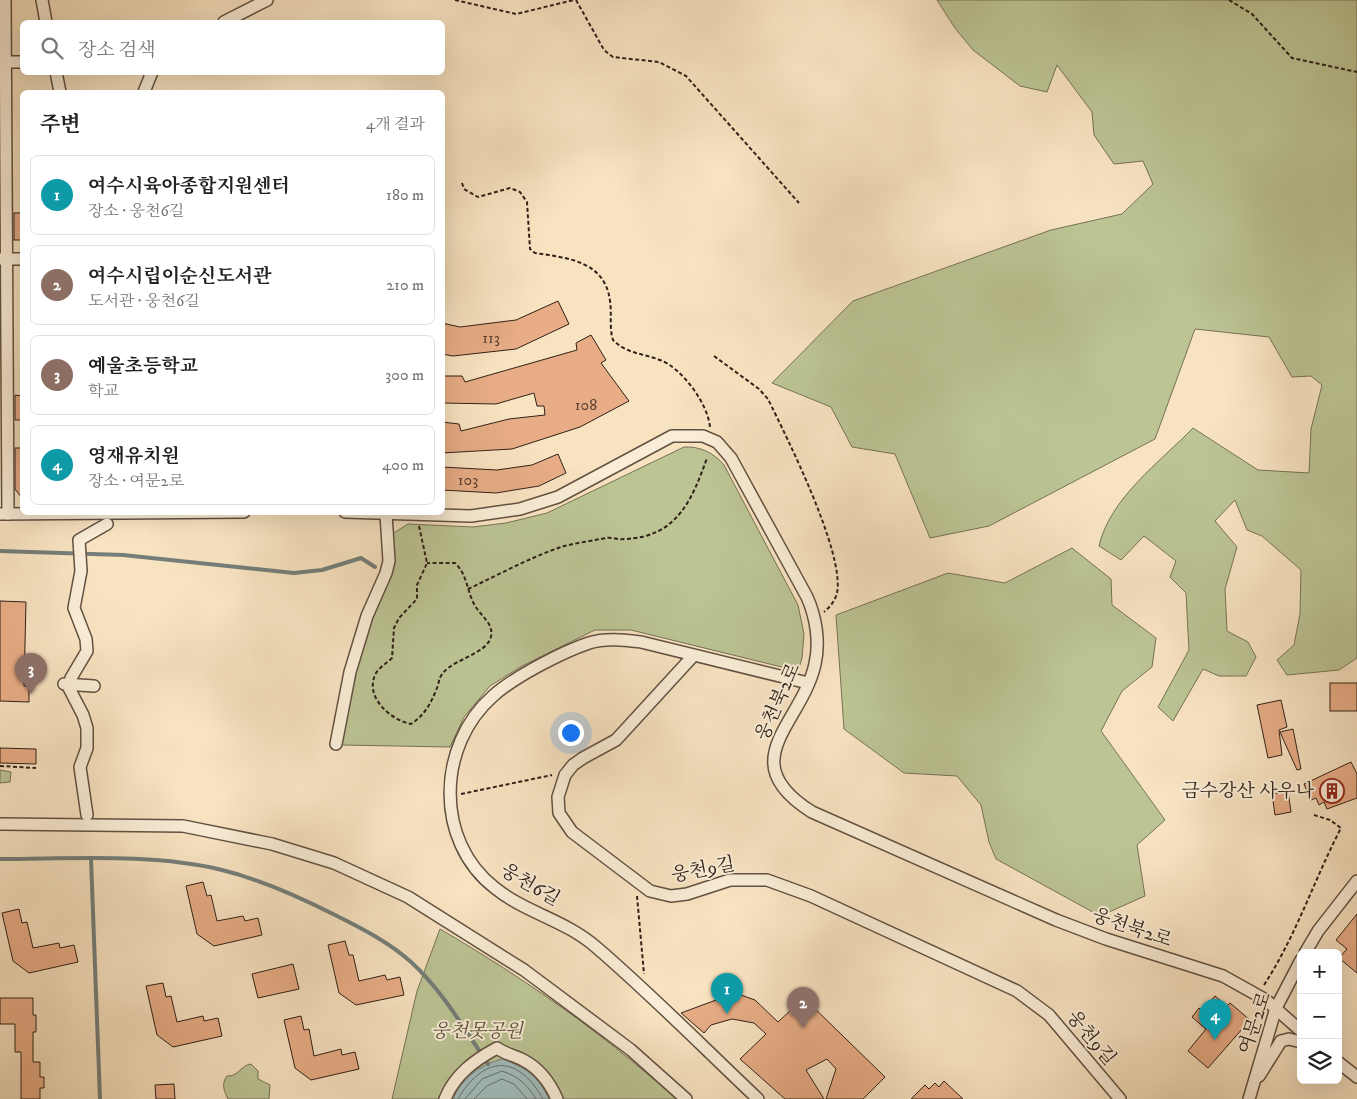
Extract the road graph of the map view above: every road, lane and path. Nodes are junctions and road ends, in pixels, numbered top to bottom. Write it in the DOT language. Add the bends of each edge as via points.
graph roads {
  1 [pos="5,0"];
  2 [pos="45,0"];
  3 [pos="266,0"];
  4 [pos="455,0"];
  5 [pos="575,0"];
  6 [pos="1229,0"];
  7 [pos="46,20"];
  8 [pos="228,20"];
  9 [pos="3,62"];
  10 [pos="20,62"];
  11 [pos="1357,72"];
  12 [pos="57,75"];
  13 [pos="151,75"];
  14 [pos="60,90"];
  15 [pos="145,90"];
  16 [pos="462,183"];
  17 [pos="799,203"];
  18 [pos="3,259"];
  19 [pos="20,259"];
  20 [pos="714,356"];
  21 [pos="711,439"];
  22 [pos="707,458"];
  23 [pos="4,514"];
  24 [pos="20,514"];
  25 [pos="386,515"];
  26 [pos="428,515"];
  27 [pos="107,524"];
  28 [pos="419,526"];
  29 [pos="427,563"];
  30 [pos="468,589"];
  31 [pos="814,620"];
  32 [pos="693,656"];
  33 [pos="808,683"];
  34 [pos="67,684"];
  35 [pos="94,686"];
  36 [pos="336,744"];
  37 [pos="0,766"];
  38 [pos="36,768"];
  39 [pos="565,776"];
  40 [pos="449,797"];
  41 [pos="1314,814"];
  42 [pos="87,815"];
  43 [pos="0,824"];
  44 [pos="636,881"];
  45 [pos="1357,881"];
  46 [pos="1307,949"];
  47 [pos="1297,968"];
  48 [pos="1268,979"];
  49 [pos="645,994"];
  50 [pos="1276,1008"];
  51 [pos="1297,1027"];
  52 [pos="1297,1041"];
  53 [pos="1342,1065"];
  54 [pos="1357,1077"];
  55 [pos="1254,1081"];
  56 [pos="445,1099"];
  57 [pos="557,1099"];
  58 [pos="686,1099"];
  59 [pos="758,1099"];
  60 [pos="1120,1099"];
  61 [pos="1249,1099"];
  1 -- 9 [label="street"];
  2 -- 7 [label="street"];
  3 -- 8 [label="street"];
  4 -- 5 [label="path" via="516,14"];
  5 -- 17 [label="path" via="599,45 608,54 653,60 686,76"];
  6 -- 11 [label="path" via="1252,14 1292,58"];
  9 -- 10 [label="street"];
  9 -- 18 [label="street"];
  12 -- 14 [label="street"];
  13 -- 15 [label="street"];
  16 -- 21 [label="path" via="464,189 478,197 510,188 520,192 527,202 530,250 578,261 598,274 610,299 613,340 629,352 662,360 691,387 706,408"];
  18 -- 19 [label="street"];
  18 -- 23 [label="street"];
  20 -- 31 [label="path" via="768,399 827,533 837,593 830,606"];
  21 -- 26 [label="street" via="696,435 672,436 558,497 520,510 471,516"];
  21 -- 31 [label="street, 웅천북2로" via="722,446 731,458 807,597"];
  22 -- 30 [label="path" via="684,511 655,531 639,538 607,538 562,547"];
  23 -- 24 [label="street"];
  25 -- 36 [label="street" via="389,561 367,616 350,672"];
  27 -- 34 [label="street" via="79,540 81,571 74,608 86,639 87,652"];
  28 -- 29 [label="path"];
  29 -- 30 [label="path" via="455,563 461,568"];
  29 -- 30 [label="path" via="417,585 417,599 394,628 392,658 374,678 376,699 399,722 411,724 418,720 426,712 448,667 483,650 490,641 490,628 475,607"];
  31 -- 33 [label="street, 웅천북2로" via="817,648"];
  32 -- 33 [label="street, 웅천6길"];
  32 -- 39 [label="street, 웅천9길" via="616,740 583,758"];
  32 -- 40 [label="street, 웅천6길" via="641,642 607,640 588,643 513,681 486,702 466,733 457,752"];
  33 -- 50 [label="street, 웅천북2로" via="777,742 773,758 781,785 804,807 1056,920 1223,976"];
  34 -- 35 [label="street"];
  34 -- 42 [label="street" via="87,728 87,748 80,767"];
  37 -- 38 [label="path"];
  39 -- 40 [label="path" via="559,774"];
  39 -- 44 [label="street, 웅천9길" via="558,797 562,820 572,832"];
  40 -- 49 [label="street, 웅천6길" via="450,817 458,842 483,877 516,902 577,931"];
  41 -- 48 [label="path" via="1341,828 1284,952"];
  43 -- 58 [label="street" via="183,826 272,844 334,863 408,897 524,970 631,1050"];
  44 -- 49 [label="path"];
  44 -- 60 [label="street, 웅천9길" via="650,891 671,896 730,880 767,880 811,896 1032,1000 1049,1015"];
  45 -- 46 [label="street"];
  47 -- 50 [label="street, 여문2로"];
  49 -- 59 [label="street, 웅천6길"];
  50 -- 51 [label="street, 웅천북2로"];
  50 -- 55 [label="street, 여문2로"];
  52 -- 55 [label="street" via="1281,1041"];
  53 -- 54 [label="street"];
  55 -- 61 [label="street, 여문2로"];
  56 -- 57 [label="street" via="474,1061 497,1048 531,1065 550,1083"];
}
